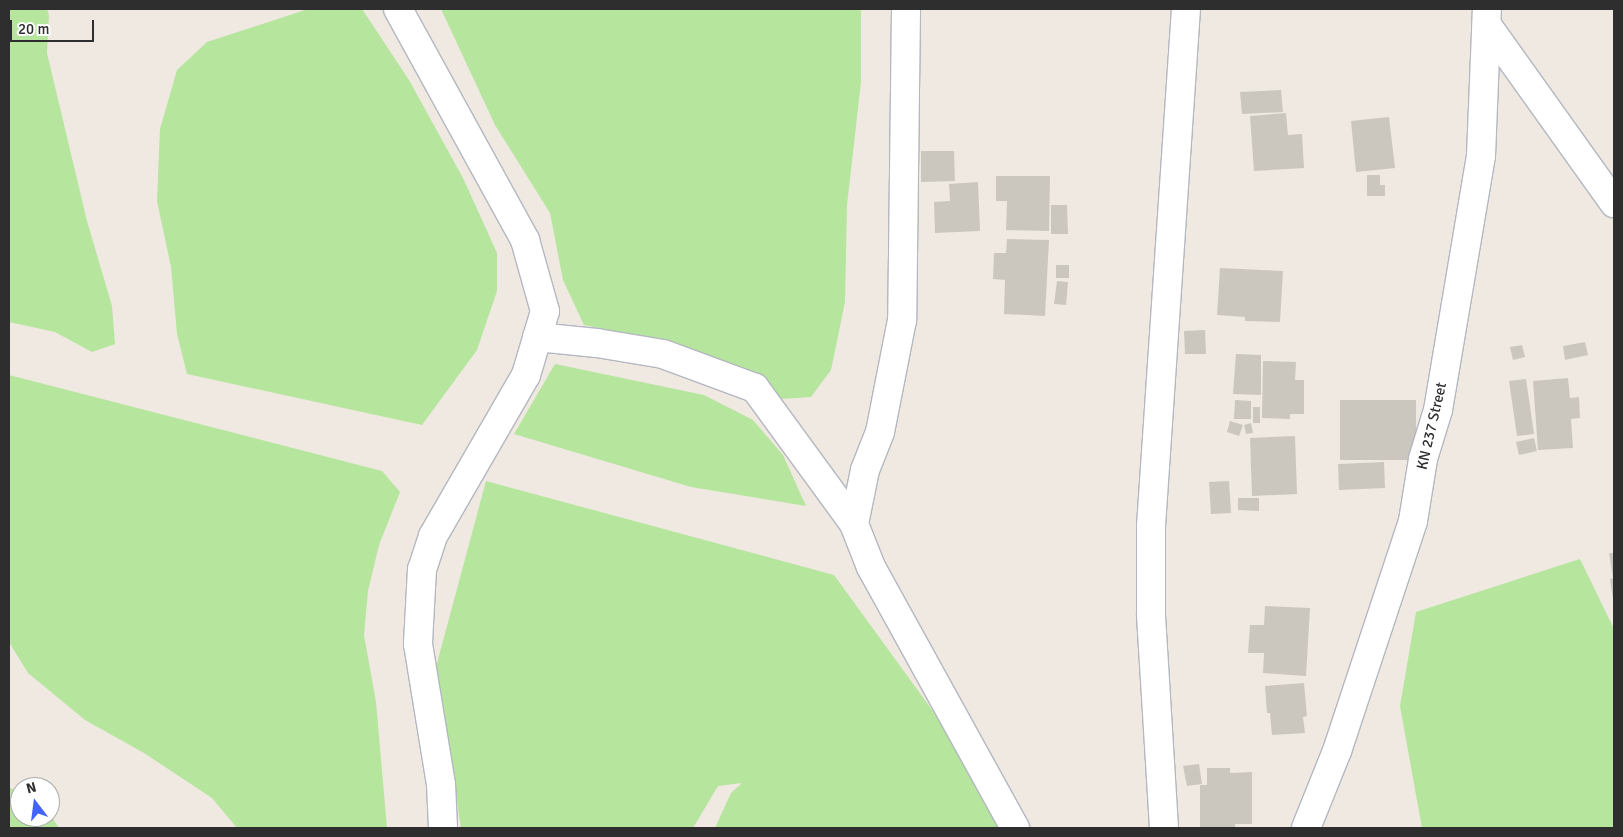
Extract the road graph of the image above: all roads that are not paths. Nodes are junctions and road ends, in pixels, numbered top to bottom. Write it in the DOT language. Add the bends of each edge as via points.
graph roads {
  1 [pos="398,9"];
  2 [pos="906,9"];
  3 [pos="1186,9"];
  4 [pos="1487,17"];
  5 [pos="1614,203"];
  6 [pos="537,337"];
  7 [pos="854,524"];
  8 [pos="443,828"];
  9 [pos="1015,828"];
  10 [pos="1164,828"];
  11 [pos="1306,828"];
  1 -- 6 [label="street" via="526,240 545,311"];
  2 -- 7 [label="street" via="902,320 880,432 865,470"];
  3 -- 10 [label="street" via="1151,526 1151,613"];
  4 -- 5 [label="street"];
  4 -- 11 [label="street, KN 237 Street" via="1481,156 1438,410 1423,459 1413,520 1337,751"];
  6 -- 7 [label="street" via="663,354 755,388"];
  6 -- 8 [label="street" via="526,375 433,536 422,570 418,644 441,784"];
  7 -- 9 [label="street" via="870,567"];
}
